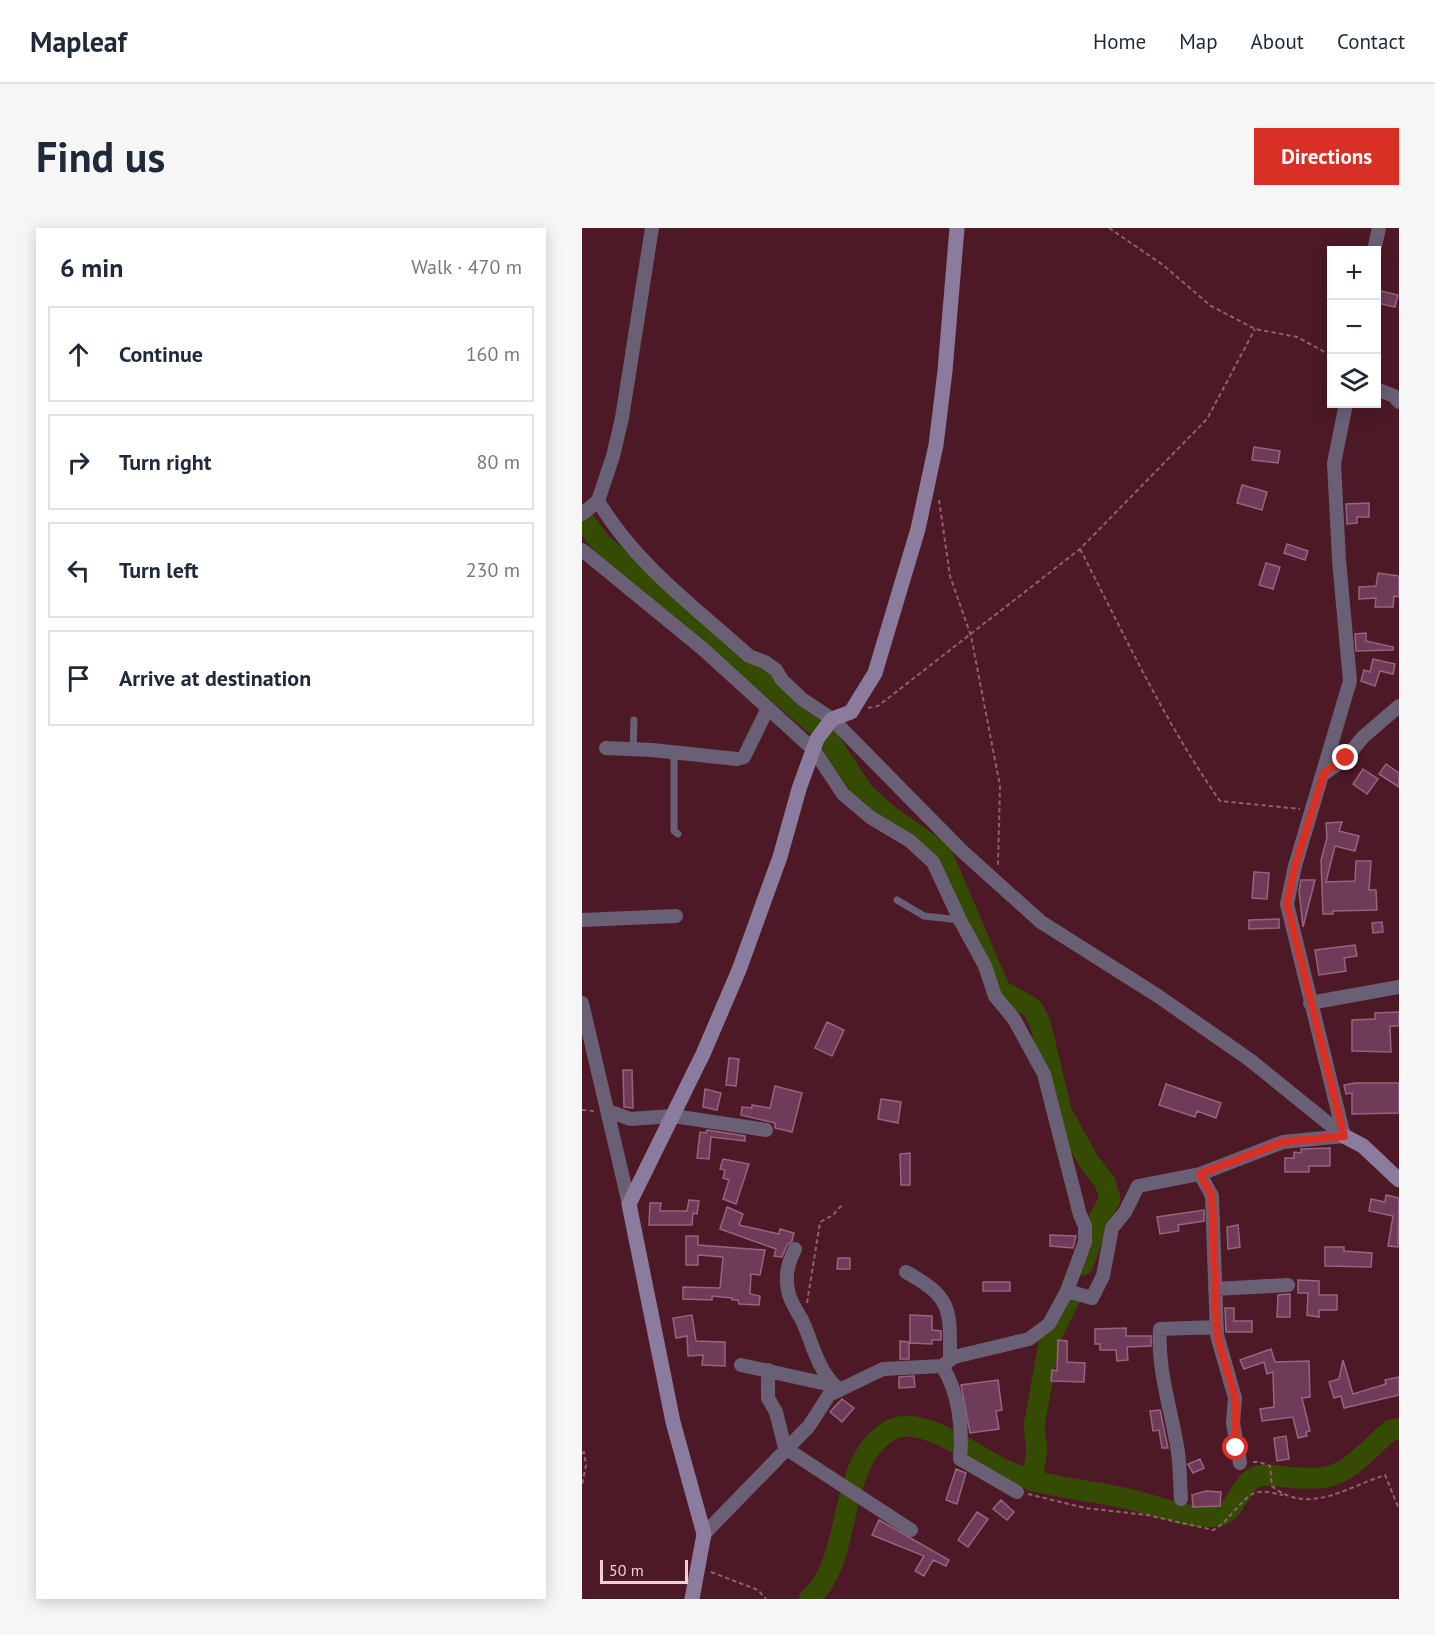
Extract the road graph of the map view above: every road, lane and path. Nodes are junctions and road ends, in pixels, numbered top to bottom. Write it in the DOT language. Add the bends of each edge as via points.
graph roads {
  1 [pos="652,228"];
  2 [pos="957,228"];
  3 [pos="1108,228"];
  4 [pos="1379,228"];
  5 [pos="1375,246"];
  6 [pos="1255,329"];
  7 [pos="1328,354"];
  8 [pos="1381,391"];
  9 [pos="1399,402"];
  10 [pos="1345,408"];
  11 [pos="938,494"];
  12 [pos="598,501"];
  13 [pos="582,514"];
  14 [pos="1080,549"];
  15 [pos="582,550"];
  16 [pos="970,636"];
  17 [pos="768,708"];
  18 [pos="1397,708"];
  19 [pos="851,712"];
  20 [pos="832,719"];
  21 [pos="634,720"];
  22 [pos="606,748"];
  23 [pos="633,750"];
  24 [pos="814,750"];
  25 [pos="674,752"];
  26 [pos="1324,773"];
  27 [pos="1313,810"];
  28 [pos="678,834"];
  29 [pos="998,883"];
  30 [pos="897,900"];
  31 [pos="675,916"];
  32 [pos="582,920"];
  33 [pos="960,920"];
  34 [pos="1399,987"];
  35 [pos="1310,1002"];
  36 [pos="582,1003"];
  37 [pos="609,1112"];
  38 [pos="673,1116"];
  39 [pos="766,1130"];
  40 [pos="1344,1136"];
  41 [pos="1200,1174"];
  42 [pos="1399,1180"];
  43 [pos="629,1204"];
  44 [pos="842,1205"];
  45 [pos="795,1250"];
  46 [pos="906,1272"];
  47 [pos="1288,1285"];
  48 [pos="1215,1289"];
  49 [pos="1067,1291"];
  50 [pos="807,1309"];
  51 [pos="1216,1327"];
  52 [pos="946,1363"];
  53 [pos="741,1365"];
  54 [pos="768,1370"];
  55 [pos="839,1388"];
  56 [pos="785,1448"];
  57 [pos="582,1453"];
  58 [pos="1240,1463"];
  59 [pos="582,1485"];
  60 [pos="1017,1492"];
  61 [pos="1283,1495"];
  62 [pos="1181,1498"];
  63 [pos="1399,1509"];
  64 [pos="911,1530"];
  65 [pos="704,1534"];
  66 [pos="697,1568"];
  67 [pos="692,1599"];
  68 [pos="766,1599"];
  1 -- 12 [label="street" via="622,418"];
  2 -- 19 [label="street" via="937,434 918,529 875,673"];
  3 -- 6 [label="path" via="1163,265 1211,306"];
  4 -- 5 [label="street"];
  6 -- 7 [label="path" via="1297,337"];
  6 -- 14 [label="path" via="1207,419"];
  8 -- 9 [label="street"];
  10 -- 26 [label="street" via="1334,463 1350,681"];
  11 -- 16 [label="path" via="950,576"];
  12 -- 13 [label="street"];
  12 -- 20 [label="street" via="613,526 653,573 749,657 776,670 802,699"];
  14 -- 16 [label="path"];
  14 -- 27 [label="path" via="1170,721 1220,801"];
  15 -- 17 [label="street" via="704,649"];
  16 -- 19 [label="path" via="878,706"];
  16 -- 29 [label="path" via="1000,786"];
  17 -- 24 [label="street"];
  17 -- 25 [label="street" via="744,757"];
  18 -- 26 [label="street" via="1363,737 1346,758"];
  19 -- 20 [label="street"];
  20 -- 24 [label="street"];
  20 -- 29 [label="street"];
  21 -- 23 [label="lane"];
  22 -- 23 [label="street"];
  23 -- 25 [label="street"];
  24 -- 33 [label="street" via="843,794 933,862"];
  24 -- 38 [label="street" via="739,970"];
  25 -- 28 [label="lane" via="674,831"];
  26 -- 27 [label="street"];
  27 -- 35 [label="street" via="1287,904"];
  29 -- 40 [label="street" via="1041,922 1250,1060"];
  30 -- 33 [label="lane" via="924,916"];
  31 -- 32 [label="street"];
  33 -- 49 [label="street" via="985,966 995,996 1014,1019 1044,1074 1085,1226 1085,1242"];
  34 -- 35 [label="street"];
  35 -- 40 [label="street"];
  36 -- 37 [label="street"];
  37 -- 38 [label="street" via="630,1119"];
  37 -- 43 [label="street"];
  38 -- 39 [label="street"];
  38 -- 43 [label="street"];
  40 -- 41 [label="street" via="1283,1142"];
  40 -- 42 [label="street" via="1363,1146"];
  41 -- 48 [label="street" via="1212,1196"];
  41 -- 49 [label="street" via="1138,1186 1112,1228 1103,1276 1092,1298"];
  43 -- 65 [label="street" via="673,1422"];
  44 -- 50 [label="path" via="820,1222"];
  45 -- 55 [label="street" via="788,1264 788,1294 823,1374"];
  46 -- 52 [label="street" via="937,1292 948,1307"];
  47 -- 48 [label="street"];
  48 -- 51 [label="street"];
  49 -- 52 [label="street" via="1049,1323 1029,1339 954,1357"];
  51 -- 58 [label="street" via="1235,1398 1233,1423"];
  51 -- 62 [label="street" via="1160,1329"];
  52 -- 55 [label="street" via="883,1370"];
  52 -- 60 [label="street" via="962,1437 960,1460"];
  53 -- 54 [label="street"];
  54 -- 55 [label="street"];
  54 -- 56 [label="street" via="768,1398 776,1412"];
  55 -- 56 [label="street" via="829,1395 809,1426"];
  56 -- 64 [label="street"];
  56 -- 65 [label="street"];
  57 -- 59 [label="path" via="586,1465"];
  58 -- 61 [label="path" via="1270,1466 1272,1486"];
  60 -- 61 [label="path" via="1213,1530 1223,1526 1247,1497 1258,1491"];
  61 -- 63 [label="path" via="1327,1499 1384,1475"];
  65 -- 66 [label="street"];
  66 -- 67 [label="street"];
  66 -- 68 [label="path" via="758,1590"];
}
